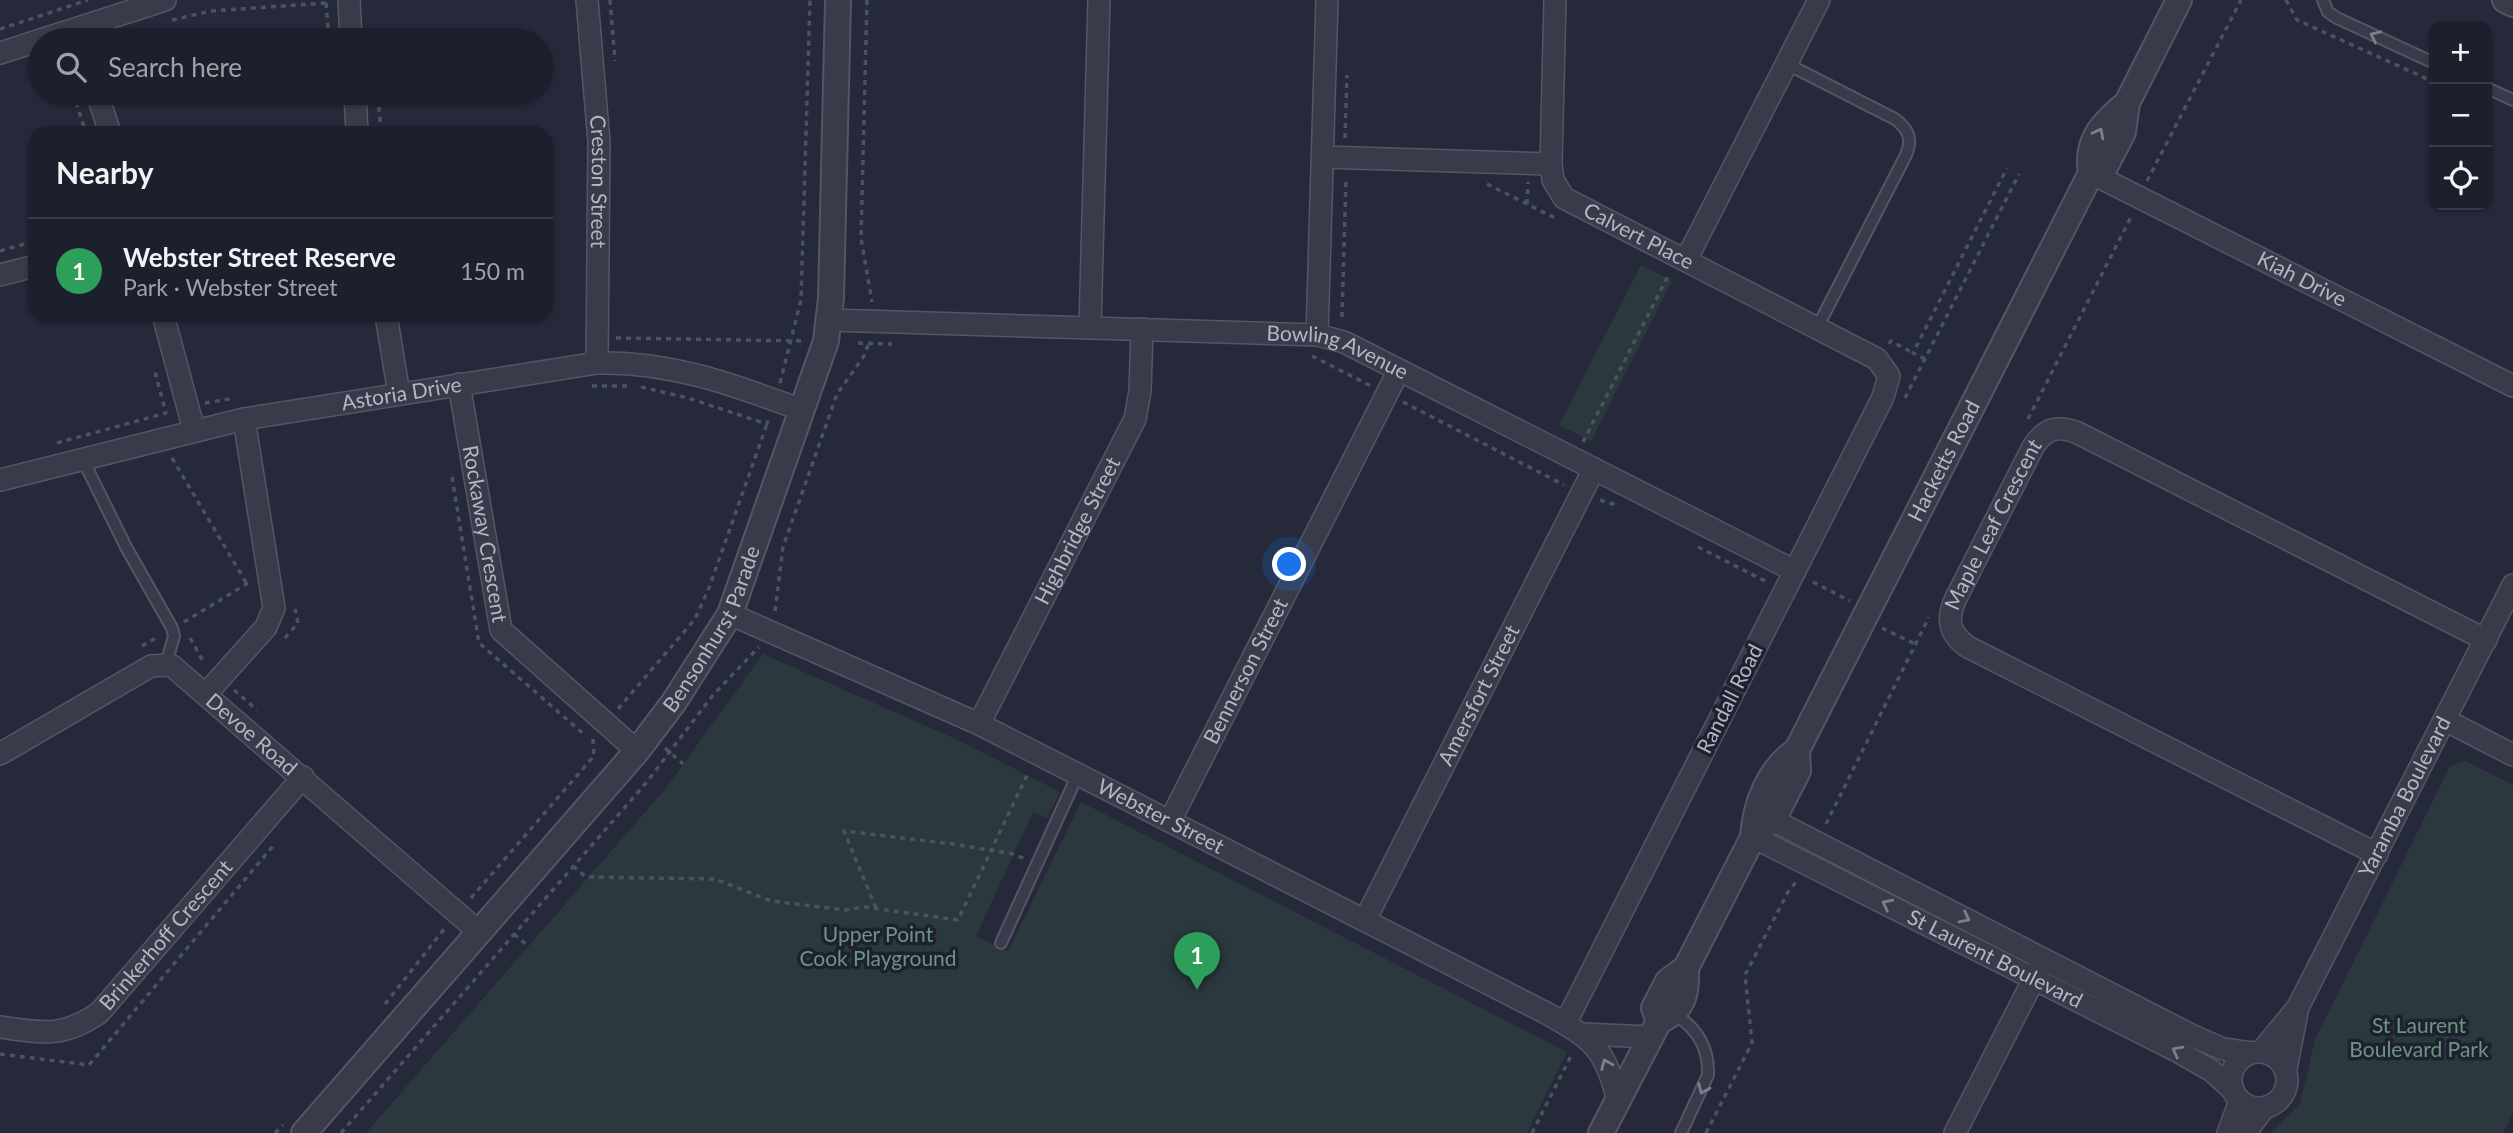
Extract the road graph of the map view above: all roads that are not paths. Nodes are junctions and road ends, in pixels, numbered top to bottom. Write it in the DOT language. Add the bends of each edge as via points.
graph roads {
  1 [pos="165,0"];
  2 [pos="349,0"];
  3 [pos="587,0"];
  4 [pos="838,0"];
  5 [pos="1099,0"];
  6 [pos="1328,0"];
  7 [pos="1555,0"];
  8 [pos="1819,0"];
  9 [pos="2179,0"];
  10 [pos="2323,0"];
  11 [pos="2505,0"];
  12 [pos="2513,4"];
  13 [pos="93,28"];
  14 [pos="350,28"];
  15 [pos="28,46"];
  16 [pos="0,53"];
  17 [pos="2429,61"];
  18 [pos="1787,64"];
  19 [pos="2492,90"];
  20 [pos="2513,100"];
  21 [pos="101,105"];
  22 [pos="356,105"];
  23 [pos="108,126"];
  24 [pos="357,126"];
  25 [pos="1323,157"];
  26 [pos="1551,163"];
  27 [pos="2091,173"];
  28 [pos="1686,260"];
  29 [pos="28,268"];
  30 [pos="0,275"];
  31 [pos="165,322"];
  32 [pos="387,322"];
  33 [pos="1090,327"];
  34 [pos="1817,328"];
  35 [pos="1142,329"];
  36 [pos="828,330"];
  37 [pos="1318,335"];
  38 [pos="596,353"];
  39 [pos="1399,370"];
  40 [pos="1889,373"];
  41 [pos="459,384"];
  42 [pos="2513,386"];
  43 [pos="399,394"];
  44 [pos="802,410"];
  45 [pos="244,419"];
  46 [pos="194,430"];
  47 [pos="82,458"];
  48 [pos="1594,469"];
  49 [pos="0,480"];
  50 [pos="1795,571"];
  51 [pos="2513,585"];
  52 [pos="730,614"];
  53 [pos="2486,640"];
  54 [pos="166,664"];
  55 [pos="206,694"];
  56 [pos="2445,720"];
  57 [pos="979,724"];
  58 [pos="643,743"];
  59 [pos="0,754"];
  60 [pos="2513,755"];
  61 [pos="1078,774"];
  62 [pos="303,778"];
  63 [pos="1764,816"];
  64 [pos="1170,821"];
  65 [pos="1753,836"];
  66 [pos="2377,854"];
  67 [pos="1365,920"];
  68 [pos="479,932"];
  69 [pos="1001,943"];
  70 [pos="2045,958"];
  71 [pos="2034,979"];
  72 [pos="2298,1007"];
  73 [pos="1662,1024"];
  74 [pos="0,1027"];
  75 [pos="1574,1029"];
  76 [pos="2256,1053"];
  77 [pos="2286,1069"];
  78 [pos="2236,1095"];
  79 [pos="1618,1100"];
  80 [pos="2264,1108"];
  81 [pos="294,1128"];
  82 [pos="1601,1133"];
  83 [pos="1681,1133"];
  84 [pos="1955,1133"];
  85 [pos="2228,1133"];
  86 [pos="2245,1133"];
  1 -- 13 [label="street"];
  2 -- 14 [label="street"];
  3 -- 38 [label="street, Creston Street" via="599,142"];
  4 -- 36 [label="street, Bensonhurst Parade"];
  5 -- 33 [label="street"];
  6 -- 25 [label="street"];
  7 -- 26 [label="street, Calvert Place"];
  8 -- 18 [label="street"];
  9 -- 27 [label="street, Hacketts Road" via="2127,103 2105,122 2088,155"];
  17 -- 10 [label="lane, one-way" via="2337,18"];
  11 -- 12 [label="street"];
  15 -- 16 [label="street"];
  18 -- 28 [label="street"];
  18 -- 34 [label="lane" via="1895,119 1910,140"];
  19 -- 20 [label="lane"];
  21 -- 23 [label="street"];
  22 -- 24 [label="street"];
  25 -- 26 [label="street"];
  25 -- 37 [label="street"];
  26 -- 28 [label="street, Calvert Place" via="1553,180 1564,198"];
  27 -- 42 [label="street, Kiah Drive"];
  27 -- 63 [label="street, Hacketts Road" via="1797,750 1780,761"];
  28 -- 34 [label="street, Calvert Place"];
  29 -- 30 [label="street"];
  31 -- 46 [label="street"];
  32 -- 43 [label="street"];
  33 -- 35 [label="street, Bowling Avenue"];
  33 -- 36 [label="street, Bowling Avenue"];
  34 -- 40 [label="street, Calvert Place" via="1877,359"];
  35 -- 37 [label="street, Bowling Avenue"];
  35 -- 57 [label="street, Highbridge Street" via="1135,419"];
  36 -- 44 [label="street, Bensonhurst Parade"];
  37 -- 39 [label="street, Bowling Avenue" via="1344,342"];
  38 -- 41 [label="street, Astoria Drive"];
  38 -- 44 [label="street, Astoria Drive" via="686,371"];
  39 -- 48 [label="street, Bowling Avenue"];
  39 -- 64 [label="street, Bennerson Street"];
  40 -- 50 [label="street, Randall Road" via="1888,388"];
  41 -- 43 [label="street, Astoria Drive"];
  41 -- 58 [label="street, Rockaway Crescent" via="501,630"];
  43 -- 45 [label="street, Astoria Drive"];
  44 -- 52 [label="street, Bensonhurst Parade"];
  45 -- 46 [label="street, Astoria Drive"];
  45 -- 55 [label="street" via="274,608 266,627"];
  46 -- 47 [label="street, Astoria Drive"];
  47 -- 49 [label="street, Astoria Drive"];
  47 -- 54 [label="lane" via="173,628"];
  48 -- 50 [label="street, Bowling Avenue"];
  48 -- 67 [label="street, Amersfort Street"];
  50 -- 75 [label="street, Randall Road"];
  51 -- 53 [label="street, Yaramba Boulevard"];
  52 -- 57 [label="street, Webster Street"];
  52 -- 58 [label="street, Bensonhurst Parade"];
  53 -- 56 [label="street, Yaramba Boulevard"];
  53 -- 66 [label="street, Maple Leaf Crescent" via="2061,428 2043,433 2033,447 1955,598 1950,626 1968,647"];
  54 -- 55 [label="street, Devoe Road"];
  54 -- 59 [label="street" via="150,666"];
  55 -- 62 [label="street, Devoe Road"];
  56 -- 60 [label="street"];
  56 -- 66 [label="street, Yaramba Boulevard"];
  57 -- 61 [label="street, Webster Street"];
  58 -- 68 [label="street, Bensonhurst Parade"];
  61 -- 64 [label="street, Webster Street"];
  61 -- 69 [label="lane"];
  62 -- 68 [label="street, Devoe Road"];
  62 -- 74 [label="street, Brinkerhoff Crescent" via="99,1013 67,1031"];
  63 -- 65 [label="street, Hacketts Road"];
  63 -- 70 [label="street, St Laurent Boulevard, one-way"];
  64 -- 67 [label="street, Webster Street"];
  71 -- 65 [label="street, St Laurent Boulevard, one-way"];
  65 -- 73 [label="street, Hacketts Road" via="1686,968 1668,981 1654,1008"];
  66 -- 72 [label="street, Yaramba Boulevard"];
  67 -- 75 [label="street, Webster Street"];
  68 -- 81 [label="street, Bensonhurst Parade"];
  70 -- 71 [label="street"];
  70 -- 76 [label="street, St Laurent Boulevard" via="2208,1043"];
  78 -- 71 [label="street, St Laurent Boulevard, one-way" via="2200,1064"];
  71 -- 84 [label="street"];
  72 -- 76 [label="street, Yaramba Boulevard"];
  72 -- 77 [label="street, Yaramba Boulevard"];
  73 -- 75 [label="street, Webster Street"];
  73 -- 79 [label="street, Hacketts Road"];
  73 -- 83 [label="lane, one-way" via="1692,1026 1703,1041 1708,1067"];
  79 -- 75 [label="street, Webster Street, one-way" via="1601,1051"];
  76 -- 77 [label="street" via="2276,1057"];
  76 -- 78 [label="street" via="2236,1064 2232,1072"];
  77 -- 80 [label="street" via="2284,1094"];
  78 -- 80 [label="street" via="2255,1108"];
  78 -- 85 [label="street"];
  79 -- 82 [label="street, Hacketts Road"];
  80 -- 86 [label="street"];
}
